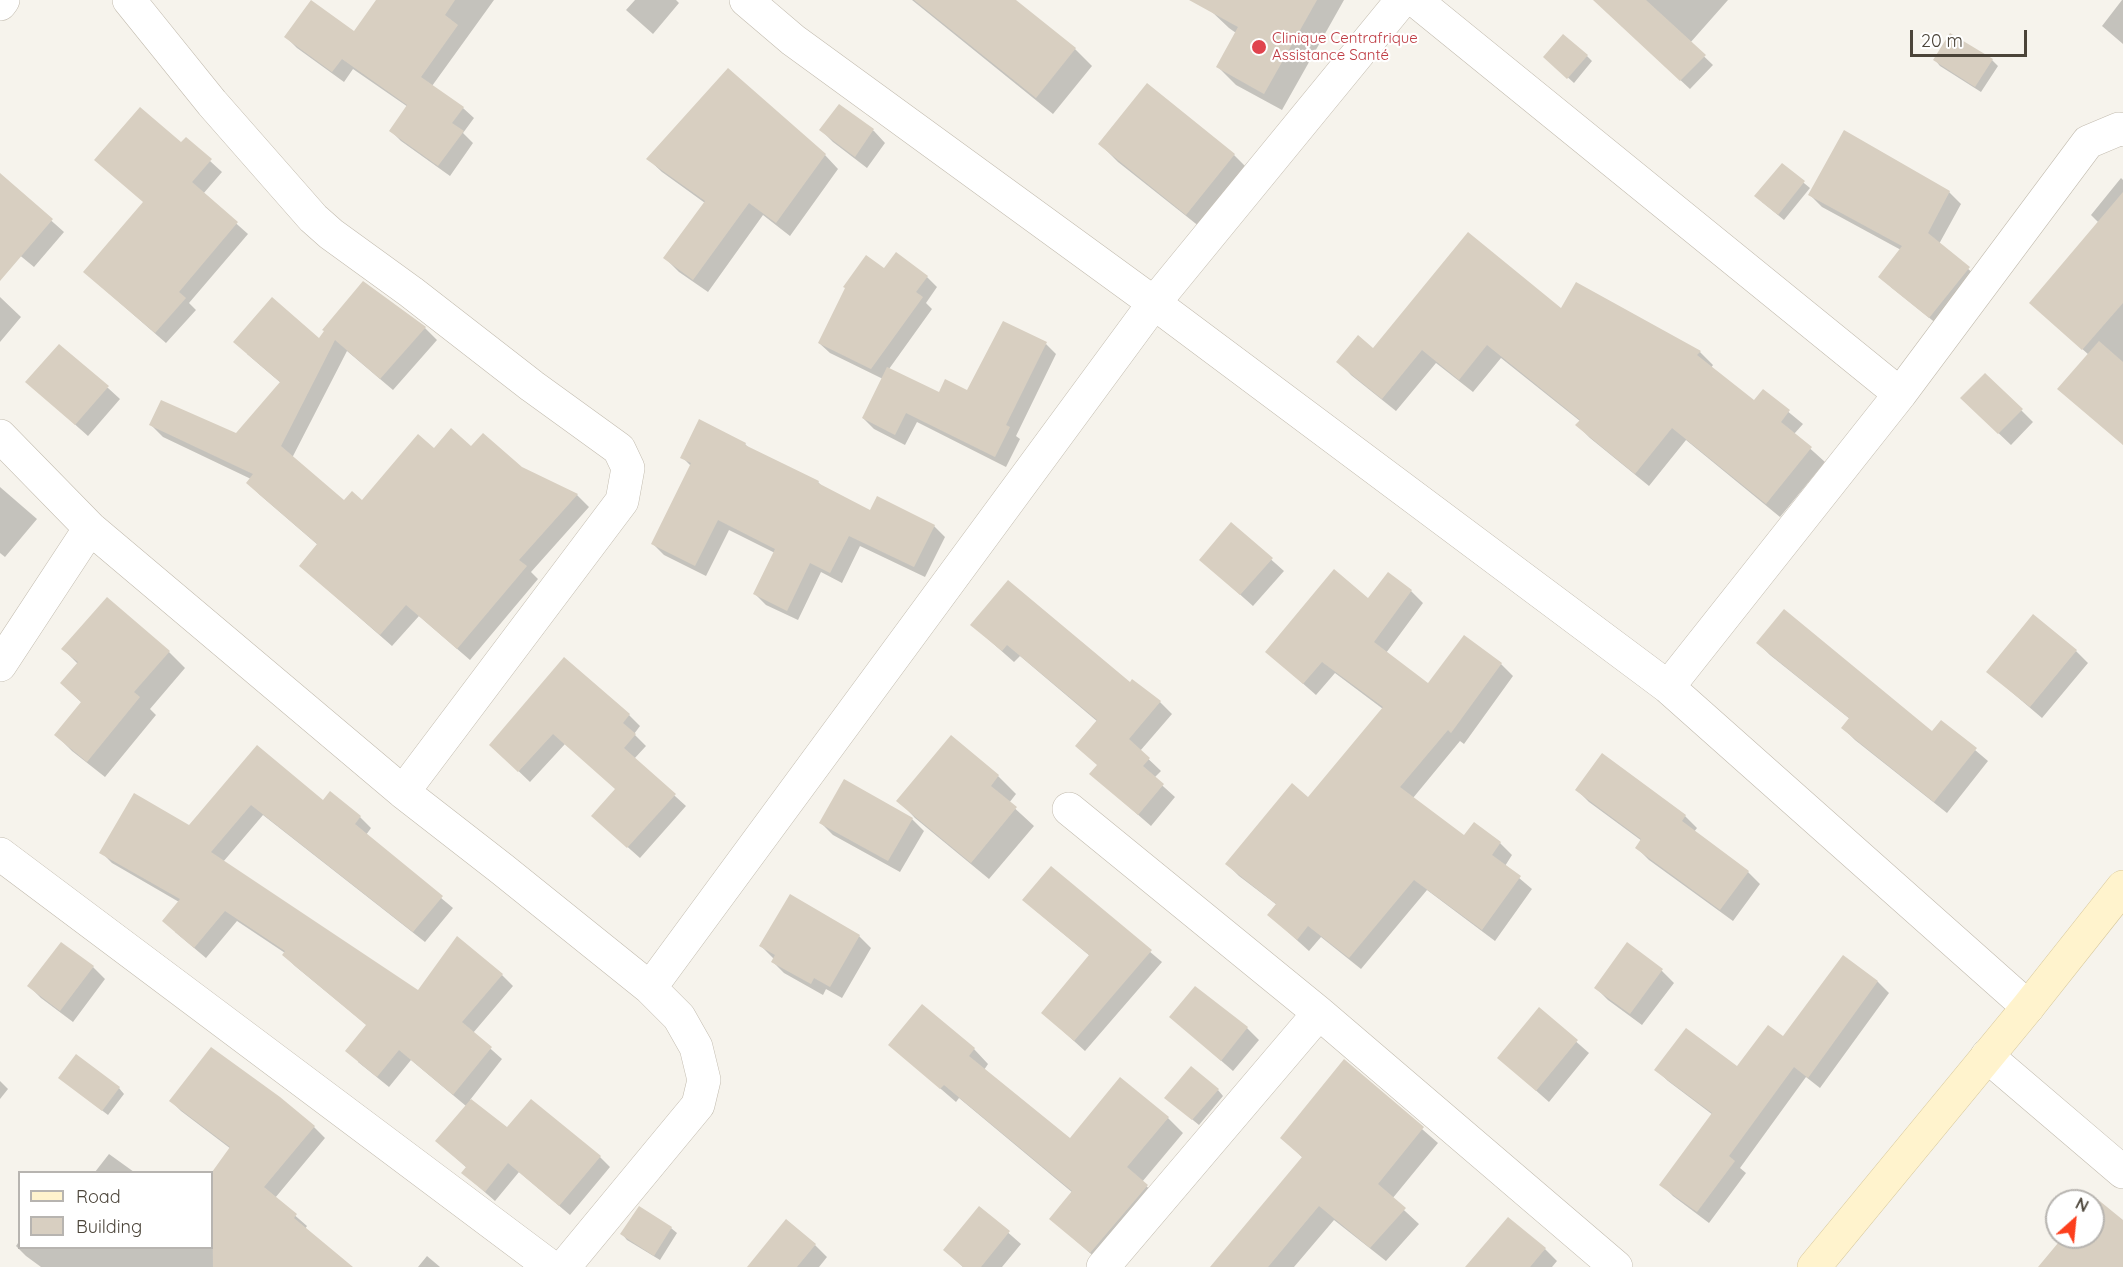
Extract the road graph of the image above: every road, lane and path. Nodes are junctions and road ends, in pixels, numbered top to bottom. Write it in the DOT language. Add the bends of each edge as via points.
graph roads {
  1 [pos="3,0"];
  2 [pos="129,0"];
  3 [pos="746,0"];
  4 [pos="1402,0"];
  5 [pos="1415,0"];
  6 [pos="0,4"];
  7 [pos="2123,130"];
  8 [pos="1154,303"];
  9 [pos="1900,394"];
  10 [pos="0,436"];
  11 [pos="90,528"];
  12 [pos="0,665"];
  13 [pos="1668,687"];
  14 [pos="403,792"];
  15 [pos="1069,809"];
  16 [pos="0,854"];
  17 [pos="2123,887"];
  18 [pos="650,988"];
  19 [pos="2028,1007"];
  20 [pos="1319,1013"];
  21 [pos="1987,1056"];
  22 [pos="2123,1172"];
  23 [pos="551,1267"];
  24 [pos="564,1267"];
  25 [pos="1103,1267"];
  26 [pos="1616,1267"];
  27 [pos="1814,1267"];
  1 -- 6 [label="street"];
  2 -- 14 [label="street" via="212,104 313,218 619,448 628,468 622,501"];
  3 -- 8 [label="street" via="793,40"];
  4 -- 8 [label="street"];
  5 -- 9 [label="street"];
  7 -- 9 [label="street" via="2088,142"];
  8 -- 13 [label="street"];
  8 -- 18 [label="street"];
  9 -- 13 [label="street"];
  10 -- 11 [label="street"];
  11 -- 12 [label="street"];
  11 -- 14 [label="street"];
  13 -- 19 [label="street"];
  14 -- 18 [label="street"];
  15 -- 20 [label="street"];
  16 -- 23 [label="street"];
  17 -- 19 [label="street"];
  18 -- 24 [label="street" via="679,1017 696,1047 704,1080 698,1105"];
  19 -- 21 [label="street"];
  20 -- 25 [label="street"];
  20 -- 26 [label="street"];
  21 -- 22 [label="street"];
  21 -- 27 [label="street"];
}
